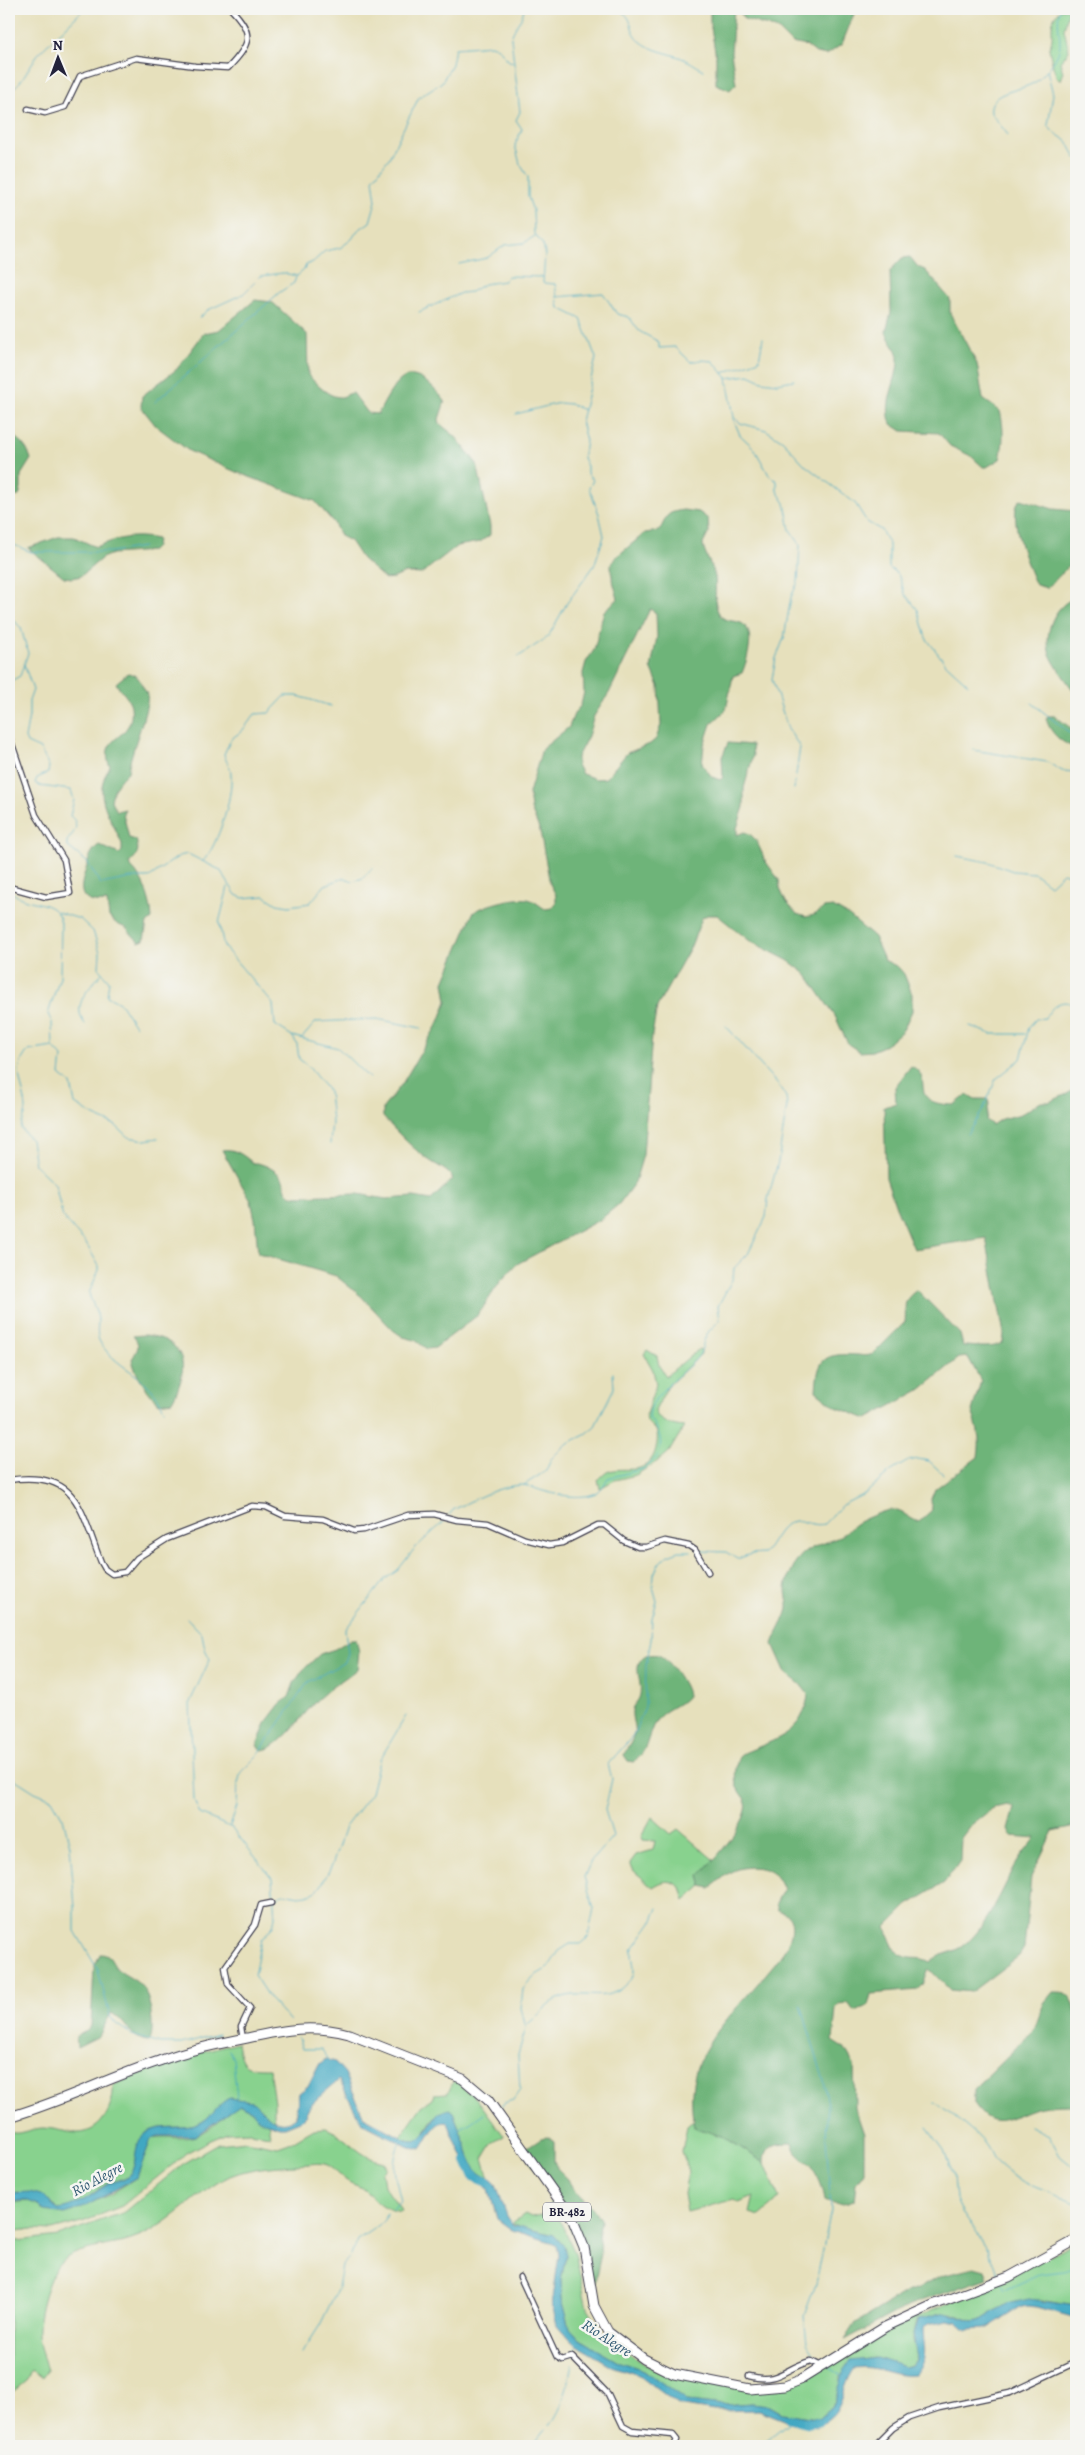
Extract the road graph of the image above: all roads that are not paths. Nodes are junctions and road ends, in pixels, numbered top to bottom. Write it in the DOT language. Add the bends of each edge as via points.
graph roads {
  1 [pos="232,9"];
  2 [pos="28,109"];
  3 [pos="9,735"];
  4 [pos="9,887"];
  5 [pos="9,1480"];
  6 [pos="708,1572"];
  7 [pos="271,1903"];
  8 [pos="243,2039"];
  9 [pos="9,2117"];
  10 [pos="1076,2240"];
  11 [pos="520,2277"];
  12 [pos="1076,2362"];
  13 [pos="822,2367"];
  14 [pos="749,2376"];
  15 [pos="674,2446"];
  16 [pos="874,2446"];
  1 -- 2 [label="street" via="244,22 249,34 245,51 228,68 136,58 80,76 65,107 45,113"];
  3 -- 4 [label="street" via="36,816 64,860 70,893 46,897"];
  5 -- 6 [label="street" via="42,1477 60,1485 79,1504 104,1569 112,1574 125,1572 140,1556 167,1539 258,1506 285,1516 323,1519 354,1530 364,1530 408,1515 434,1514 495,1524 525,1539 550,1545 604,1525 638,1547 665,1541 689,1546"];
  7 -- 8 [label="street" via="261,1905 255,1925 225,1967 228,1984 250,2008 240,2027"];
  8 -- 9 [label="highway, BR-482" via="181,2053"];
  8 -- 13 [label="highway, BR-482" via="303,2027 334,2030 443,2070 478,2089 499,2113 572,2218 584,2247 590,2292 599,2320 619,2342 653,2364 674,2374 750,2389 785,2386"];
  10 -- 13 [label="highway, BR-482" via="1010,2277 933,2305 885,2327"];
  11 -- 15 [label="street" via="556,2357 562,2360 572,2358 608,2394 623,2426 632,2431 673,2435 677,2440"];
  12 -- 16 [label="street" via="1010,2393 909,2418"];
  13 -- 14 [label="street" via="811,2361 764,2380"];
}
